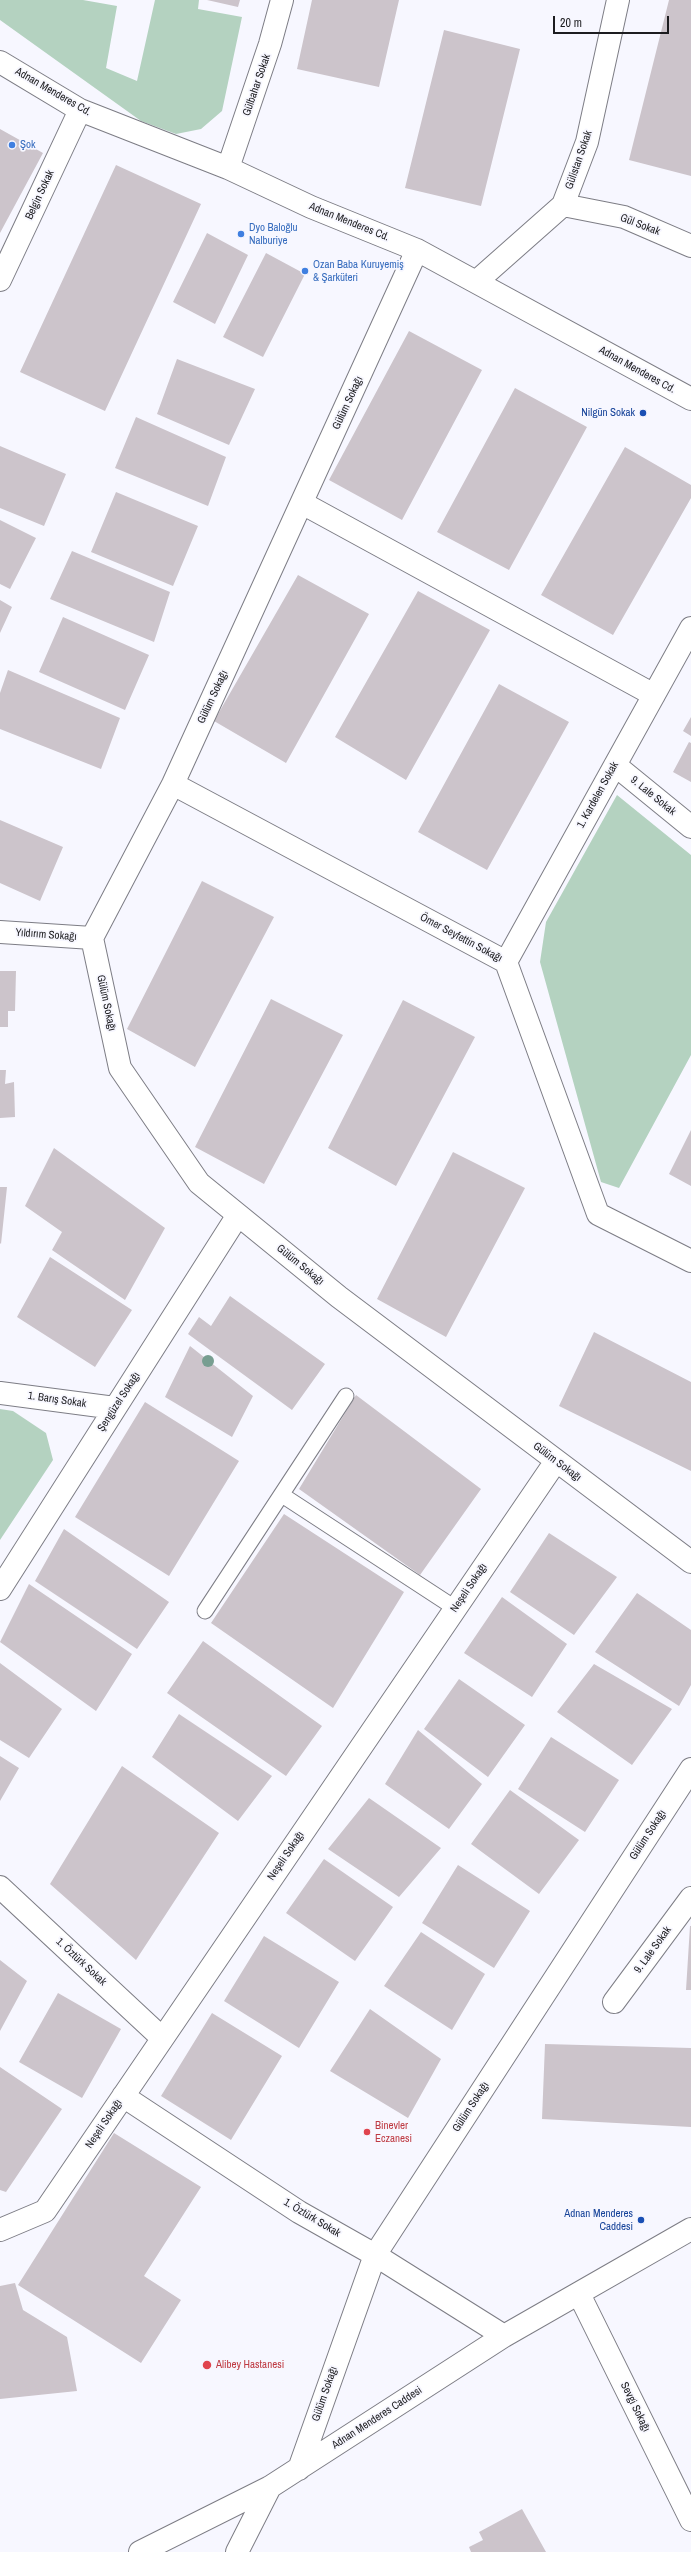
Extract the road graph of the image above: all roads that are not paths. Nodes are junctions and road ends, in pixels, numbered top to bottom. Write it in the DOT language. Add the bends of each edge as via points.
graph roads {
  1 [pos="282,0"];
  2 [pos="618,0"];
  3 [pos="0,62"];
  4 [pos="80,110"];
  5 [pos="228,168"];
  6 [pos="563,205"];
  7 [pos="691,246"];
  8 [pos="417,250"];
  9 [pos="0,280"];
  10 [pos="476,282"];
  11 [pos="691,399"];
  12 [pos="302,503"];
  13 [pos="691,628"];
  14 [pos="654,695"];
  15 [pos="615,765"];
  16 [pos="173,784"];
  17 [pos="691,827"];
  18 [pos="0,932"];
  19 [pos="92,938"];
  20 [pos="506,962"];
  21 [pos="238,1215"];
  22 [pos="691,1261"];
  23 [pos="0,1393"];
  24 [pos="346,1396"];
  25 [pos="115,1408"];
  26 [pos="556,1461"];
  27 [pos="282,1495"];
  28 [pos="691,1562"];
  29 [pos="0,1589"];
  30 [pos="455,1608"];
  31 [pos="205,1611"];
  32 [pos="691,1769"];
  33 [pos="0,1887"];
  34 [pos="691,1898"];
  35 [pos="614,2002"];
  36 [pos="162,2038"];
  37 [pos="123,2096"];
  38 [pos="691,2229"];
  39 [pos="0,2230"];
  40 [pos="375,2255"];
  41 [pos="579,2294"];
  42 [pos="504,2336"];
  43 [pos="299,2469"];
  44 [pos="270,2487"];
  45 [pos="691,2520"];
  46 [pos="140,2552"];
  47 [pos="237,2552"];
  1 -- 5 [label="street, Gülbahar Sokak" via="270,44"];
  2 -- 6 [label="street, Gülistan Sokak" via="587,142"];
  3 -- 4 [label="street, Adnan Menderes Cd."];
  4 -- 5 [label="street, Adnan Menderes Cd."];
  4 -- 9 [label="street, Belgin Sokak"];
  5 -- 8 [label="street, Adnan Menderes Cd." via="311,207"];
  6 -- 7 [label="street, Gül Sokak" via="624,217"];
  6 -- 10 [label="street, Gülistan Sokak"];
  8 -- 10 [label="street, Adnan Menderes Cd."];
  8 -- 12 [label="street, Gülüm Sokağı"];
  10 -- 11 [label="street, Adnan Menderes Cd."];
  12 -- 14 [label="street"];
  12 -- 16 [label="street, Gülüm Sokağı"];
  13 -- 14 [label="street, 1. Kardelen Sokak"];
  14 -- 15 [label="street, 1. Kardelen Sokak"];
  15 -- 17 [label="street, 9. Lale Sokak"];
  15 -- 20 [label="street, 1. Kardelen Sokak"];
  16 -- 19 [label="street, Gülüm Sokağı"];
  16 -- 20 [label="street, Ömer Seyfettin Sokağı"];
  18 -- 19 [label="street, Yıldırım Sokağı"];
  19 -- 21 [label="street, Gülüm Sokağı" via="120,1068 199,1183"];
  20 -- 22 [label="street, Ömer Seyfettin Sokağı" via="598,1214"];
  21 -- 25 [label="street, Şengüzel Sokağı"];
  21 -- 26 [label="street, Gülüm Sokağı" via="339,1296"];
  23 -- 25 [label="street, 1. Barış Sokak"];
  24 -- 27 [label="lane"];
  25 -- 29 [label="street, Şengüzel Sokağı"];
  26 -- 28 [label="street, Gülüm Sokağı"];
  26 -- 30 [label="street, Neşeli Sokağı"];
  27 -- 30 [label="lane"];
  27 -- 31 [label="lane"];
  30 -- 36 [label="street, Neşeli Sokağı"];
  32 -- 40 [label="street, Gülüm Sokağı"];
  33 -- 36 [label="street, 1. Öztürk Sokak"];
  34 -- 35 [label="street, 9. Lale Sokak"];
  36 -- 37 [label="street, Neşeli Sokağı"];
  37 -- 39 [label="street, Neşeli Sokağı" via="45,2211"];
  37 -- 40 [label="street, 1. Öztürk Sokak" via="299,2212"];
  38 -- 41 [label="street, Adnan Menderes Caddesi"];
  40 -- 42 [label="street, 1. Öztürk Sokak"];
  40 -- 43 [label="street, Gülüm Sokağı"];
  41 -- 42 [label="street, Adnan Menderes Caddesi"];
  41 -- 45 [label="street, Sevgi Sokağı"];
  42 -- 43 [label="street, Adnan Menderes Caddesi"];
  43 -- 44 [label="street, Adnan Menderes Caddesi"];
  44 -- 46 [label="street, Adnan Menderes Caddesi"];
  44 -- 47 [label="street"];
}
